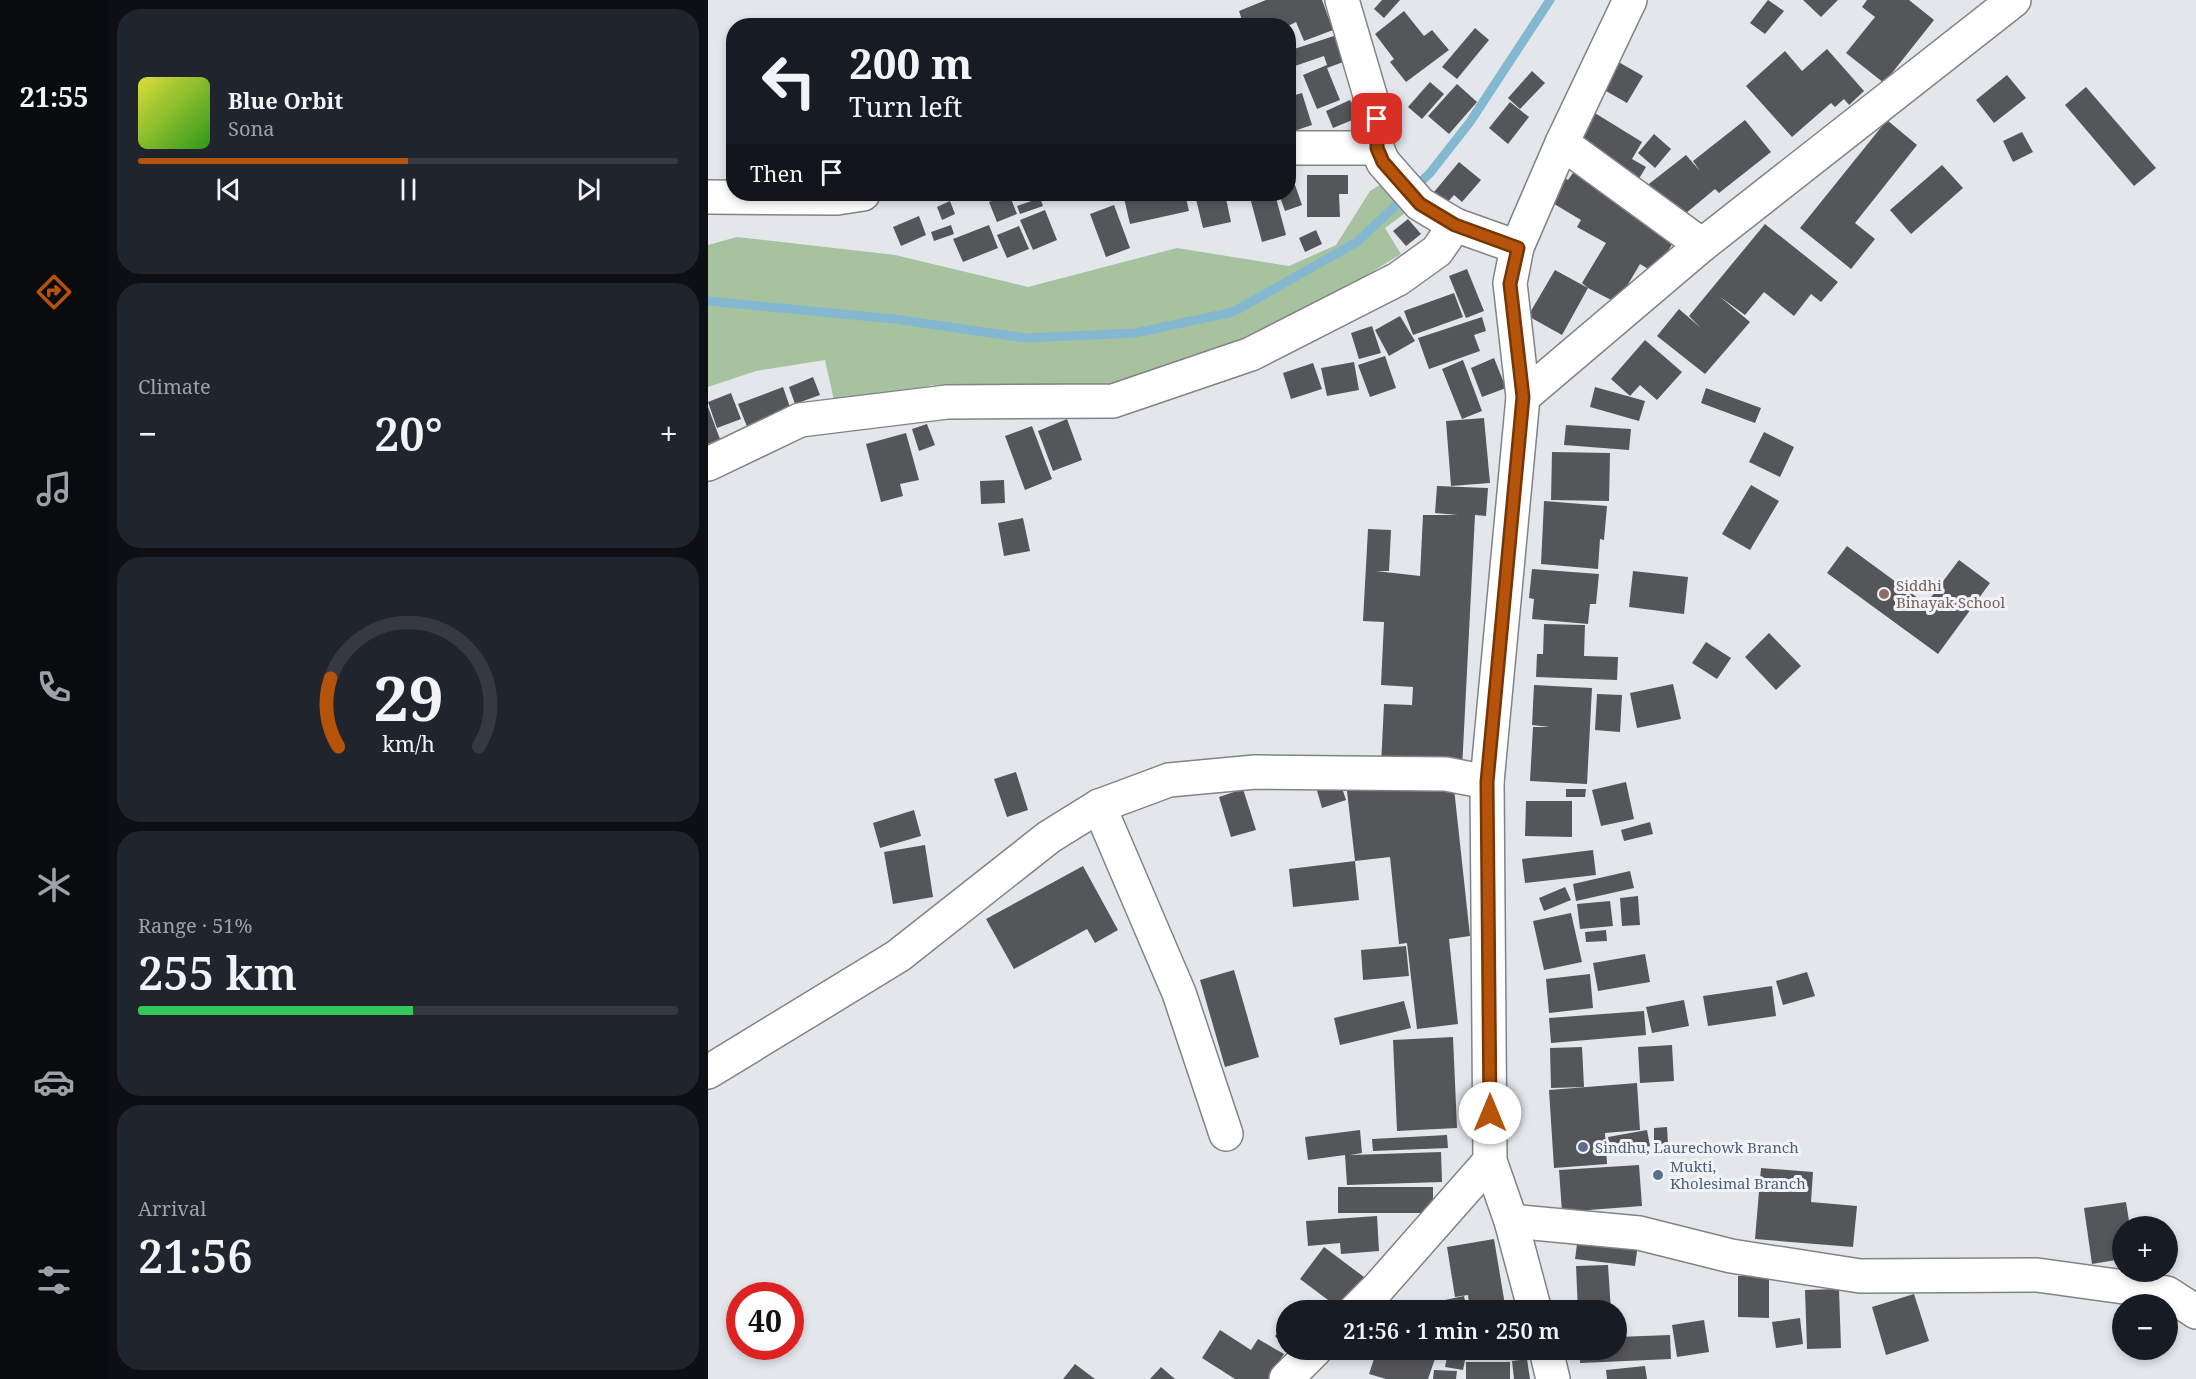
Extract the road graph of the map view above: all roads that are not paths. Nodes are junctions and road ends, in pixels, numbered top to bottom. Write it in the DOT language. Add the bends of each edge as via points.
graph roads {
  1 [pos="1342,0"];
  2 [pos="1630,0"];
  3 [pos="2014,0"];
  4 [pos="1562,143"];
  5 [pos="1296,148"];
  6 [pos="1377,148"];
  7 [pos="708,197"];
  8 [pos="726,197"];
  9 [pos="1455,225"];
  10 [pos="1702,245"];
  11 [pos="1518,248"];
  12 [pos="1523,397"];
  13 [pos="708,464"];
  14 [pos="1487,782"];
  15 [pos="1099,806"];
  16 [pos="708,1072"];
  17 [pos="1226,1134"];
  18 [pos="1490,1161"];
  19 [pos="1511,1221"];
  20 [pos="1366,1300"];
  21 [pos="1532,1300"];
  22 [pos="2196,1312"];
  23 [pos="1305,1360"];
  24 [pos="1548,1360"];
  25 [pos="1286,1379"];
  26 [pos="1553,1379"];
  1 -- 6 [label="street" via="1377,119"];
  2 -- 4 [label="street"];
  3 -- 10 [label="street"];
  4 -- 10 [label="street"];
  4 -- 11 [label="street"];
  5 -- 6 [label="street"];
  6 -- 9 [label="street" via="1383,162 1412,196"];
  7 -- 8 [label="street"];
  9 -- 11 [label="street"];
  9 -- 13 [label="street" via="1437,251 1398,279 1251,354 1113,401 947,402 800,420"];
  10 -- 12 [label="street"];
  11 -- 12 [label="street" via="1510,284"];
  12 -- 14 [label="street"];
  14 -- 15 [label="street" via="1446,774 1255,772 1169,780"];
  14 -- 18 [label="street"];
  15 -- 16 [label="street" via="1049,837 898,956"];
  15 -- 17 [label="street" via="1179,993"];
  18 -- 19 [label="street"];
  18 -- 20 [label="street"];
  19 -- 21 [label="street"];
  19 -- 22 [label="street" via="1639,1233 1731,1256 1860,1276 2037,1275 2167,1293"];
  23 -- 25 [label="street"];
  24 -- 26 [label="street"];
}
